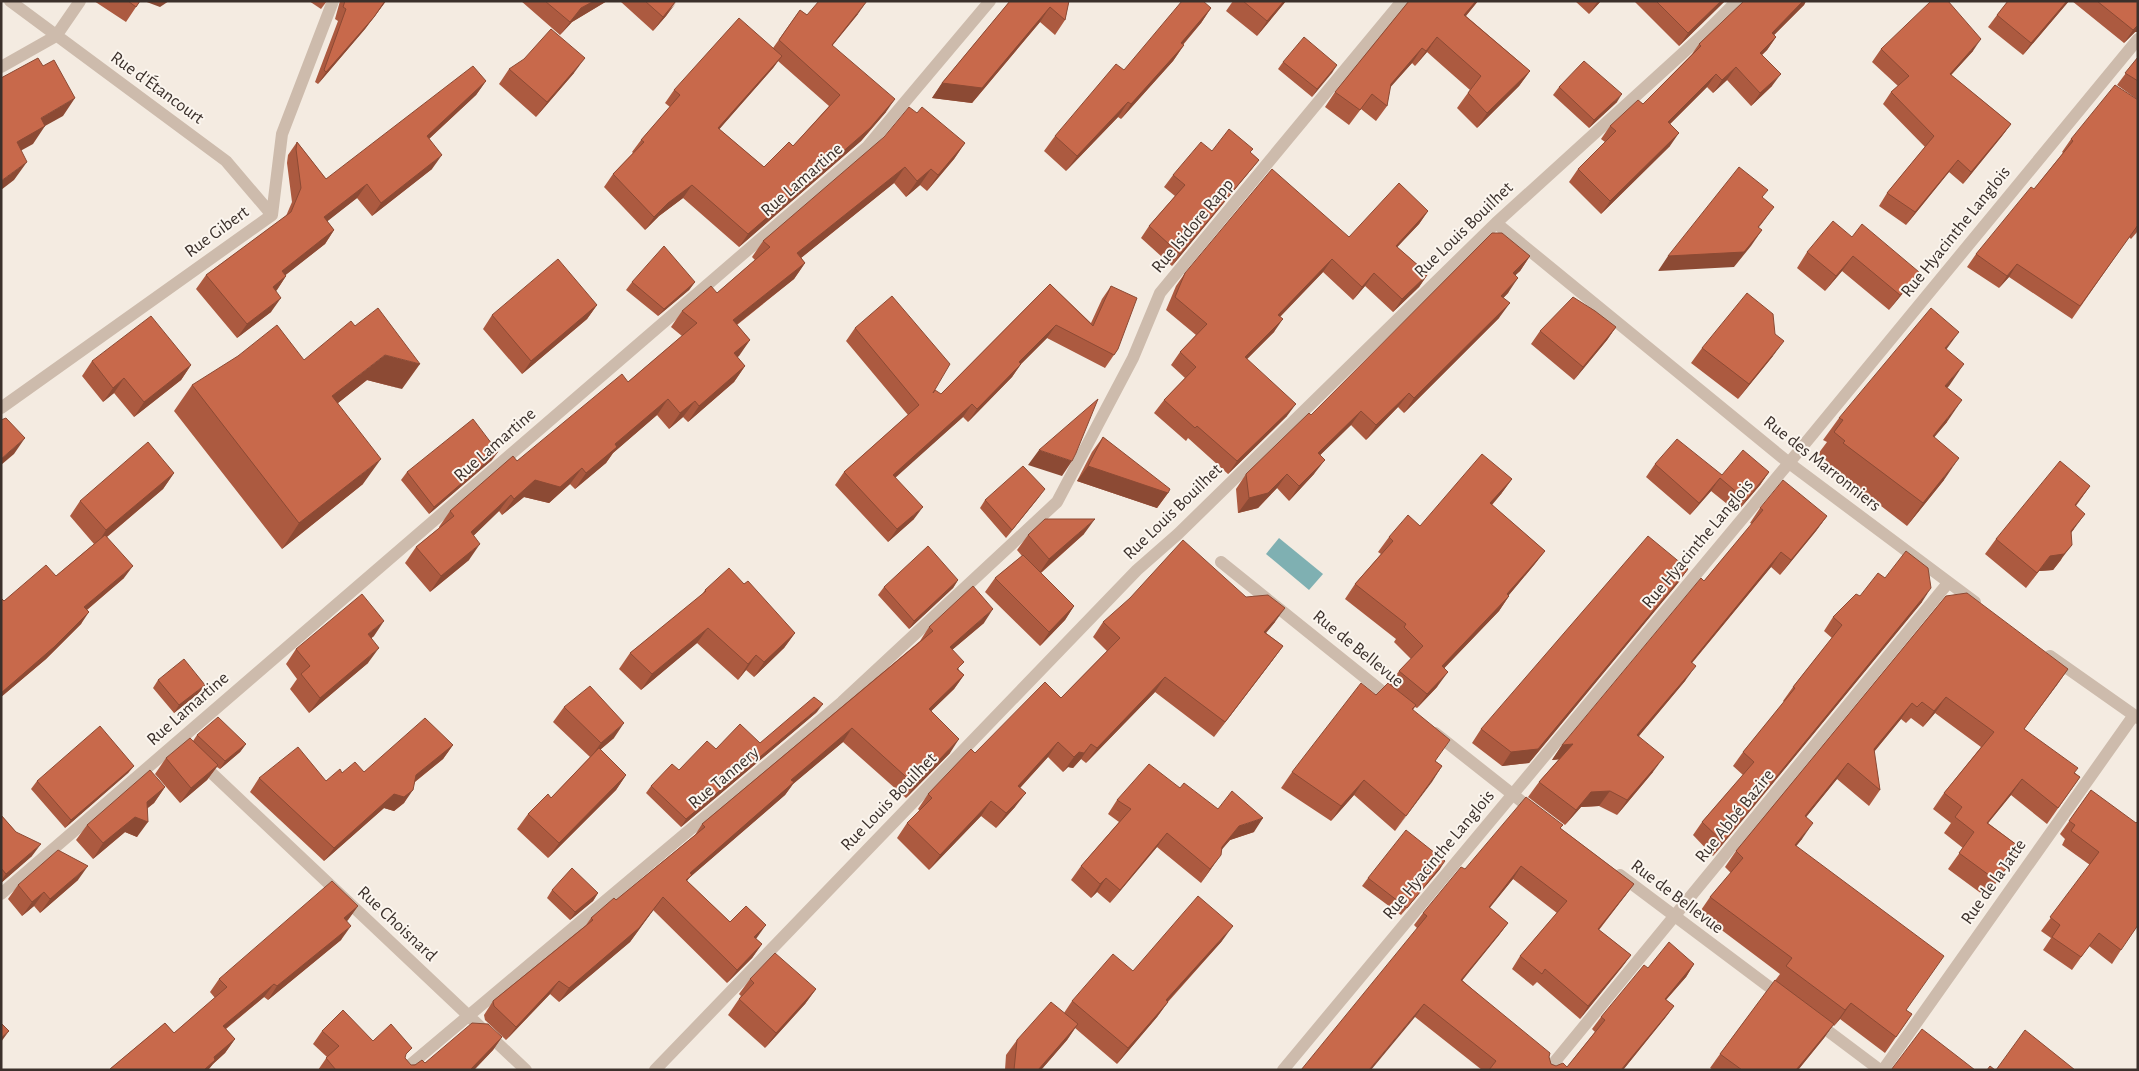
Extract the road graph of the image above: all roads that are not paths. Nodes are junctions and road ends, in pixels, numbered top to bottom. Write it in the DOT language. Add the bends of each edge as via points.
graph roads {
  1 [pos="10,1"];
  2 [pos="80,1"];
  3 [pos="333,1"];
  4 [pos="990,1"];
  5 [pos="1402,1"];
  6 [pos="1737,1"];
  7 [pos="56,36"];
  8 [pos="2138,39"];
  9 [pos="1,67"];
  10 [pos="2102,84"];
  11 [pos="2115,93"];
  12 [pos="272,215"];
  13 [pos="1496,223"];
  14 [pos="1,408"];
  15 [pos="1789,462"];
  16 [pos="1057,502"];
  17 [pos="1221,562"];
  18 [pos="1948,583"];
  19 [pos="1987,611"];
  20 [pos="2042,650"];
  21 [pos="1405,709"];
  22 [pos="2136,717"];
  23 [pos="1428,728"];
  24 [pos="178,741"];
  25 [pos="1512,795"];
  26 [pos="1543,818"];
  27 [pos="1613,870"];
  28 [pos="1,894"];
  29 [pos="1675,916"];
  30 [pos="1793,1005"];
  31 [pos="468,1015"];
  32 [pos="1809,1017"];
  33 [pos="404,1070"];
  34 [pos="526,1070"];
  35 [pos="655,1070"];
  36 [pos="1283,1070"];
  37 [pos="1548,1070"];
  38 [pos="1882,1070"];
  1 -- 7 [label="street, Rue d'Étancourt"];
  2 -- 7 [label="street"];
  3 -- 12 [label="street, Rue Gibert" via="282,134"];
  4 -- 24 [label="street, Rue Lamartine" via="867,147"];
  5 -- 16 [label="street, Rue Isidore Rapp" via="1160,293 1133,358"];
  6 -- 13 [label="street, Rue Louis Bouilhet"];
  7 -- 9 [label="street"];
  7 -- 12 [label="street, Rue d'Étancourt" via="226,161"];
  8 -- 10 [label="street, Rue Hyacinthe Langlois"];
  10 -- 11 [label="street"];
  10 -- 15 [label="street, Rue Hyacinthe Langlois"];
  12 -- 14 [label="street, Rue Gibert"];
  13 -- 15 [label="street, Rue des Marronniers"];
  13 -- 35 [label="street, Rue Louis Bouilhet" via="1178,534 1137,570"];
  15 -- 18 [label="street, Rue des Marronniers"];
  15 -- 25 [label="street, Rue Hyacinthe Langlois"];
  16 -- 31 [label="street, Rue Tannery" via="842,702"];
  17 -- 21 [label="street, Rue de Bellevue"];
  18 -- 19 [label="street, Rue des Marronniers"];
  18 -- 29 [label="street, Rue Abbé Bazire"];
  20 -- 22 [label="street"];
  22 -- 38 [label="street, Rue de la Jatte"];
  23 -- 25 [label="street"];
  24 -- 28 [label="street, Rue Lamartine"];
  24 -- 31 [label="street, Rue Choisnard"];
  25 -- 26 [label="street"];
  25 -- 36 [label="street, Rue Hyacinthe Langlois"];
  27 -- 29 [label="street, Rue de Bellevue"];
  29 -- 30 [label="street, Rue de Bellevue"];
  29 -- 37 [label="street, Rue Abbé Bazire"];
  31 -- 33 [label="street, Rue Tannery"];
  31 -- 34 [label="street, Rue Choisnard"];
  32 -- 38 [label="street"];
}
